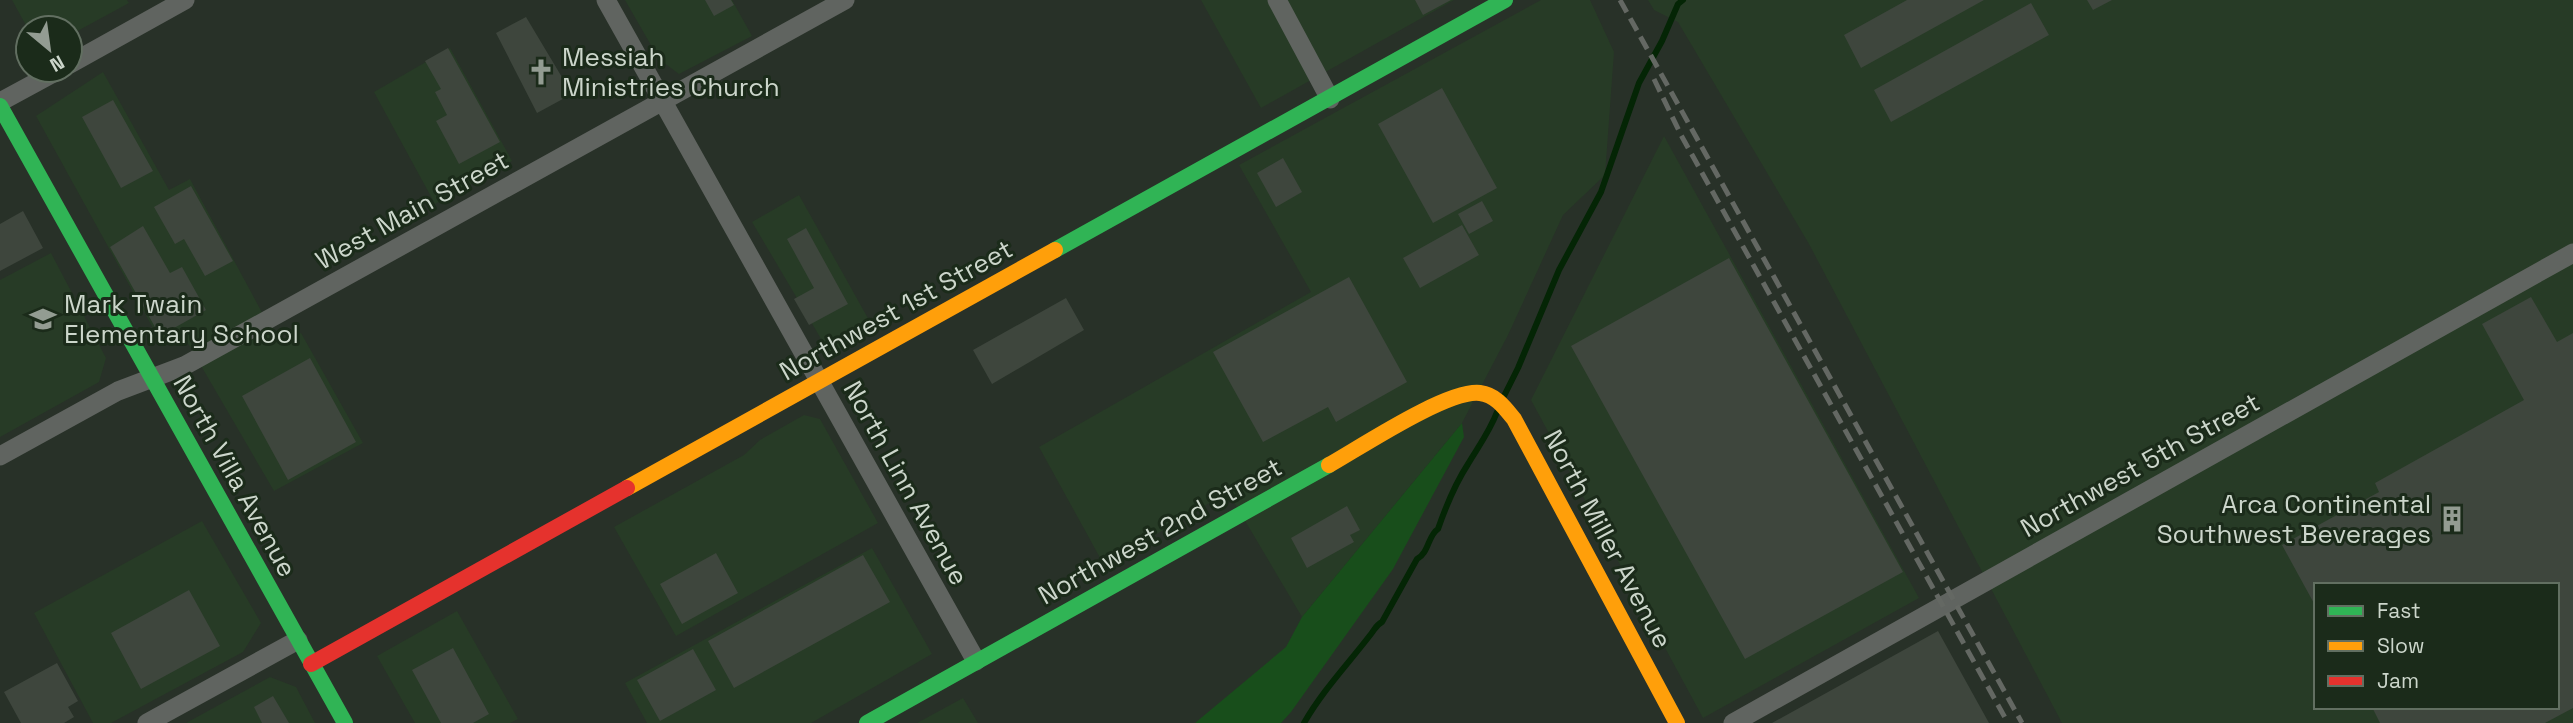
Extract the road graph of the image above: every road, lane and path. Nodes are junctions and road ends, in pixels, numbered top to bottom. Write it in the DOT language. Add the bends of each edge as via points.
graph roads {
  1 [pos="185,0"];
  2 [pos="606,0"];
  3 [pos="845,0"];
  4 [pos="1277,0"];
  5 [pos="1505,0"];
  6 [pos="84,56"];
  7 [pos="35,84"];
  8 [pos="1330,99"];
  9 [pos="663,100"];
  10 [pos="0,104"];
  11 [pos="2573,253"];
  12 [pos="152,378"];
  13 [pos="820,382"];
  14 [pos="1487,395"];
  15 [pos="0,456"];
  16 [pos="298,640"];
  17 [pos="976,661"];
  18 [pos="311,664"];
  19 [pos="147,723"];
  20 [pos="345,723"];
  21 [pos="867,723"];
  22 [pos="1677,723"];
  23 [pos="1732,723"];
  1 -- 6 [label="street"];
  2 -- 9 [label="street, North Linn Avenue"];
  3 -- 9 [label="street, West Main Street"];
  4 -- 8 [label="street"];
  5 -- 8 [label="street, Northwest 1st Street"];
  7 -- 10 [label="street"];
  8 -- 13 [label="street, Northwest 1st Street"];
  9 -- 12 [label="street, West Main Street" via="184,366"];
  9 -- 13 [label="street, North Linn Avenue"];
  10 -- 12 [label="street, North Villa Avenue"];
  11 -- 23 [label="street, Northwest 5th Street"];
  12 -- 15 [label="street, West Main Street" via="118,391"];
  12 -- 16 [label="street, North Villa Avenue"];
  13 -- 17 [label="street, North Linn Avenue"];
  13 -- 18 [label="street, Northwest 1st Street"];
  14 -- 17 [label="street, Northwest 2nd Street" via="1471,392 1438,404"];
  14 -- 22 [label="street, North Miller Avenue" via="1514,419"];
  16 -- 18 [label="street, North Villa Avenue"];
  16 -- 19 [label="street"];
  17 -- 21 [label="street, Northwest 2nd Street"];
  18 -- 20 [label="street, North Villa Avenue"];
}
